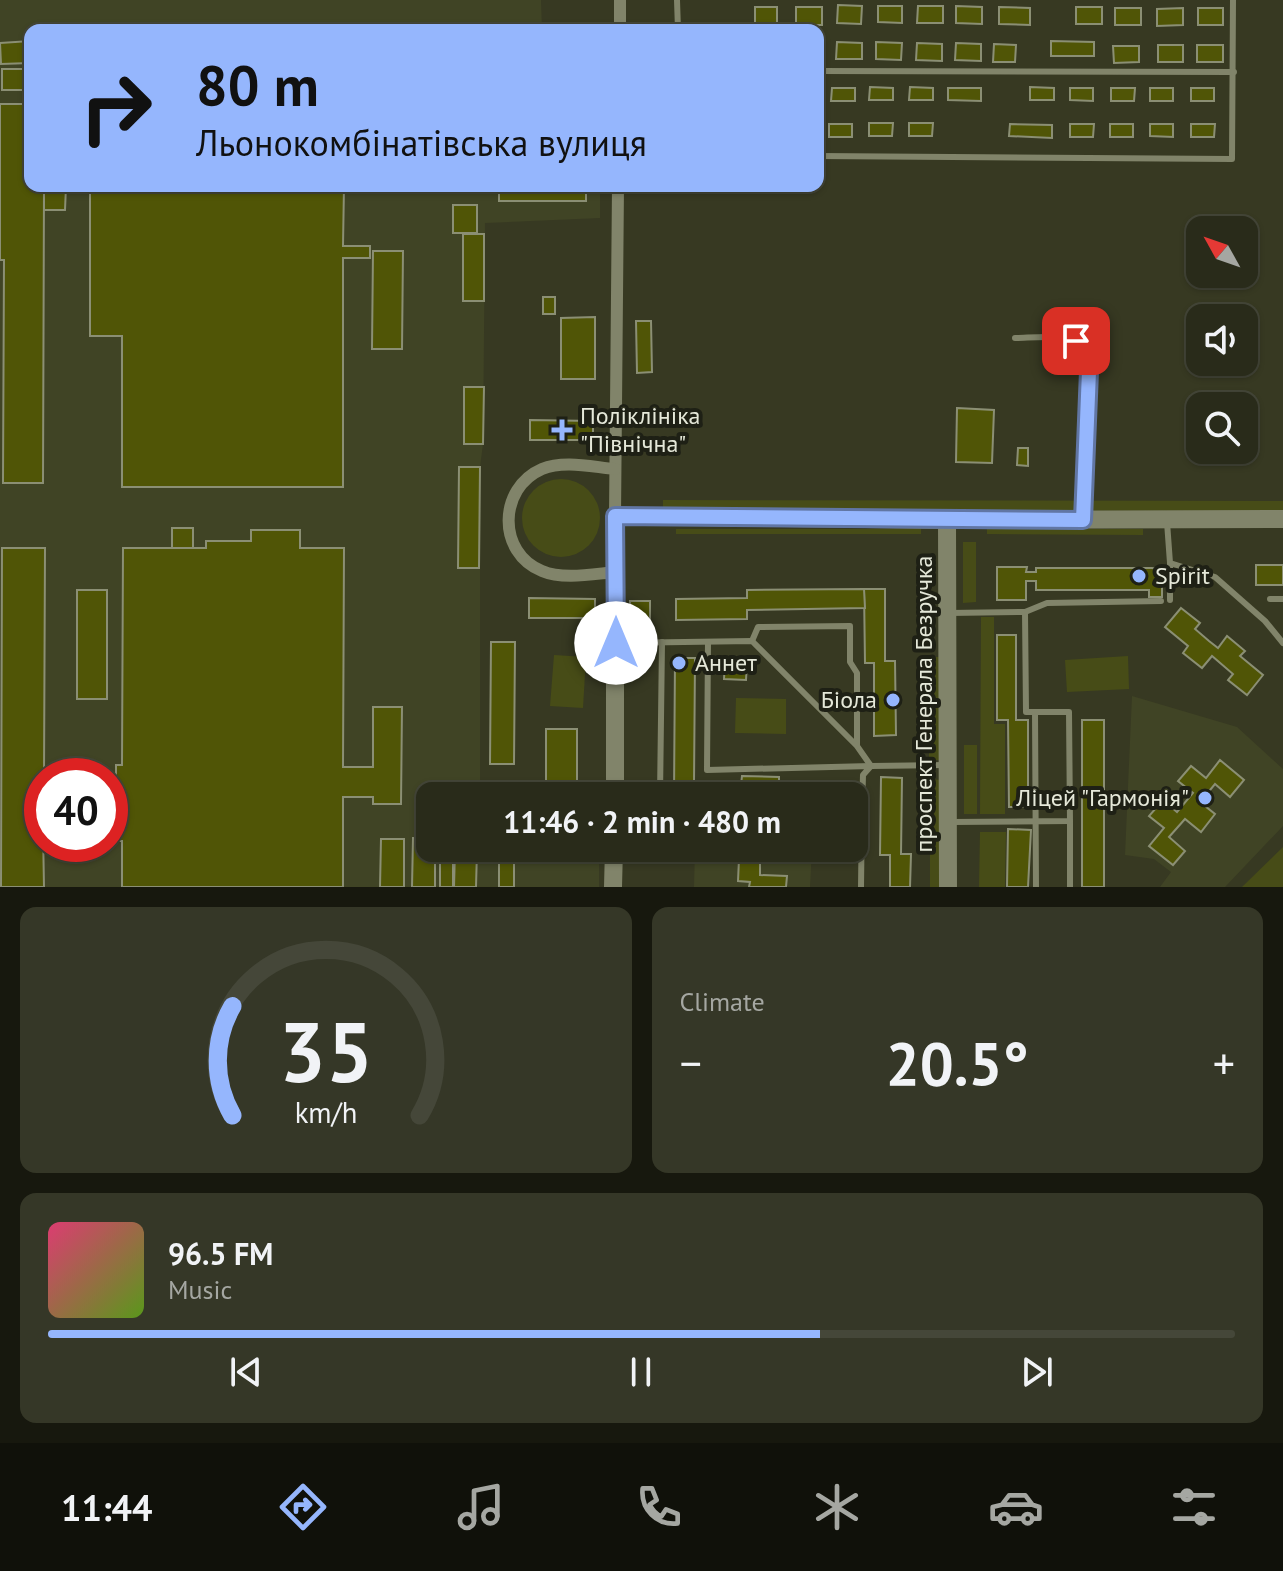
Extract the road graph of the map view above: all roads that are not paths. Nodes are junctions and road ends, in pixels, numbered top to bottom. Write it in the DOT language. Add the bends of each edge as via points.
graph roads {
  1 [pos="620,0"];
  2 [pos="677,0"];
  3 [pos="1233,0"];
  4 [pos="620,24"];
  5 [pos="678,24"];
  6 [pos="824,71"];
  7 [pos="1234,72"];
  8 [pos="824,156"];
  9 [pos="618,192"];
  10 [pos="1015,338"];
  11 [pos="615,469"];
  12 [pos="615,516"];
  13 [pos="1283,519"];
  14 [pos="947,520"];
  15 [pos="1083,520"];
  16 [pos="1167,520"];
  17 [pos="1170,563"];
  18 [pos="615,572"];
  19 [pos="1270,599"];
  20 [pos="1283,599"];
  21 [pos="1170,600"];
  22 [pos="1161,601"];
  23 [pos="1025,612"];
  24 [pos="948,613"];
  25 [pos="752,641"];
  26 [pos="662,642"];
  27 [pos="708,642"];
  28 [pos="616,643"];
  29 [pos="1283,643"];
  30 [pos="1035,712"];
  31 [pos="857,746"];
  32 [pos="948,765"];
  33 [pos="871,766"];
  34 [pos="615,782"];
  35 [pos="660,782"];
  36 [pos="863,782"];
  37 [pos="1036,821"];
  38 [pos="1070,821"];
  39 [pos="948,822"];
  40 [pos="614,862"];
  41 [pos="861,862"];
  42 [pos="613,887"];
  43 [pos="861,887"];
  44 [pos="948,887"];
  45 [pos="1036,887"];
  46 [pos="1070,887"];
  1 -- 4 [label="street"];
  2 -- 5 [label="lane"];
  3 -- 7 [label="lane"];
  6 -- 7 [label="lane"];
  7 -- 8 [label="lane" via="1232,159"];
  9 -- 11 [label="street"];
  10 -- 15 [label="lane" via="1076,341 1085,349 1089,371"];
  11 -- 12 [label="street"];
  11 -- 18 [label="street" via="565,465 538,471 517,491 508,518 519,554 541,571"];
  12 -- 14 [label="main road"];
  12 -- 18 [label="main road"];
  13 -- 16 [label="main road"];
  14 -- 15 [label="main road"];
  14 -- 24 [label="main road, проспект Генерала Безручка"];
  15 -- 16 [label="main road"];
  16 -- 17 [label="lane"];
  17 -- 21 [label="lane"];
  17 -- 29 [label="lane" via="1215,577"];
  18 -- 28 [label="main road"];
  19 -- 20 [label="lane"];
  22 -- 23 [label="lane" via="1047,603"];
  23 -- 24 [label="lane"];
  23 -- 30 [label="lane" via="1026,712"];
  24 -- 32 [label="main road, проспект Генерала Безручка"];
  25 -- 27 [label="lane"];
  25 -- 31 [label="lane"];
  25 -- 31 [label="lane" via="758,627 850,626 850,662 857,673"];
  26 -- 27 [label="lane"];
  26 -- 28 [label="lane"];
  26 -- 35 [label="lane"];
  27 -- 33 [label="lane" via="707,770"];
  28 -- 34 [label="main road"];
  30 -- 37 [label="lane"];
  30 -- 38 [label="lane" via="1069,712"];
  31 -- 33 [label="lane"];
  32 -- 33 [label="lane"];
  32 -- 39 [label="main road, проспект Генерала Безручка"];
  33 -- 36 [label="lane"];
  37 -- 38 [label="lane"];
  37 -- 39 [label="lane"];
  37 -- 45 [label="lane"];
  38 -- 46 [label="lane"];
  39 -- 44 [label="main road, проспект Генерала Безручка"];
  40 -- 42 [label="main road"];
  41 -- 43 [label="lane"];
}
